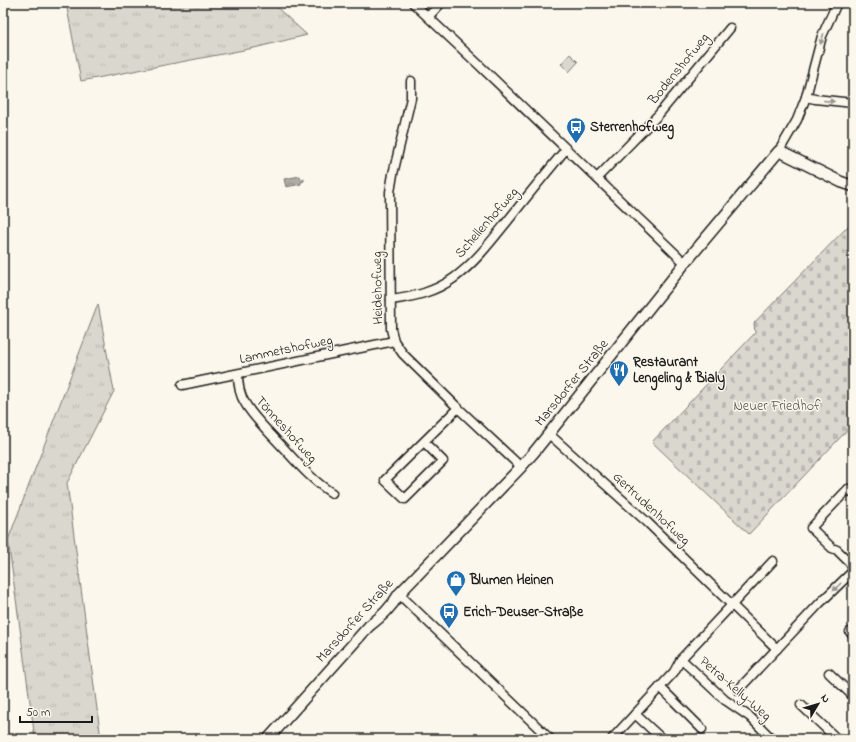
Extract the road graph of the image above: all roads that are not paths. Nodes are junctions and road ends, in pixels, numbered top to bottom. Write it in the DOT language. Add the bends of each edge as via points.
graph roads {
  1 [pos="413,3"];
  2 [pos="441,3"];
  3 [pos="837,3"];
  4 [pos="428,17"];
  5 [pos="730,28"];
  6 [pos="411,81"];
  7 [pos="806,97"];
  8 [pos="853,103"];
  9 [pos="566,148"];
  10 [pos="779,151"];
  11 [pos="597,178"];
  12 [pos="853,186"];
  13 [pos="685,263"];
  14 [pos="391,300"];
  15 [pos="394,340"];
  16 [pos="238,374"];
  17 [pos="182,385"];
  18 [pos="458,408"];
  19 [pos="549,434"];
  20 [pos="424,442"];
  21 [pos="521,466"];
  22 [pos="332,493"];
  23 [pos="853,493"];
  24 [pos="773,561"];
  25 [pos="853,570"];
  26 [pos="399,594"];
  27 [pos="732,605"];
  28 [pos="777,649"];
  29 [pos="681,660"];
  30 [pos="829,672"];
  31 [pos="660,687"];
  32 [pos="738,690"];
  33 [pos="853,696"];
  34 [pos="801,704"];
  35 [pos="635,714"];
  36 [pos="702,729"];
  37 [pos="853,736"];
  38 [pos="268,739"];
  39 [pos="550,739"];
  40 [pos="612,739"];
  41 [pos="662,739"];
  42 [pos="772,739"];
  43 [pos="837,739"];
  44 [pos="850,739"];
  1 -- 4 [label="street"];
  2 -- 4 [label="street"];
  3 -- 7 [label="street, Marsdorfer Straße, one-way" via="822,36"];
  4 -- 9 [label="street"];
  5 -- 11 [label="street, Bodenshofweg" via="659,114"];
  6 -- 14 [label="street, Heidehofweg" via="411,98 390,192"];
  7 -- 8 [label="street, one-way"];
  7 -- 10 [label="street, Marsdorfer Straße" via="797,120"];
  9 -- 11 [label="street"];
  9 -- 14 [label="street, Schellenhofweg" via="470,265 434,290"];
  10 -- 12 [label="street"];
  10 -- 13 [label="street, Marsdorfer Straße"];
  11 -- 13 [label="street"];
  13 -- 19 [label="street, Marsdorfer Straße"];
  14 -- 15 [label="street, Heidehofweg" via="391,329"];
  15 -- 16 [label="street, Lammetshofweg"];
  15 -- 18 [label="street, Heidehofweg" via="403,354"];
  16 -- 17 [label="street, Lammetshofweg"];
  16 -- 22 [label="street, Tönneshofweg" via="238,387 244,402 255,417 321,486"];
  18 -- 20 [label="street"];
  18 -- 21 [label="street, Heidehofweg"];
  19 -- 21 [label="street, Marsdorfer Straße"];
  19 -- 27 [label="street, Gertrudenhofweg" via="647,522"];
  20 -- 20 [label="street" via="443,461 405,499 385,480"];
  21 -- 26 [label="street, Marsdorfer Straße"];
  23 -- 25 [label="street" via="848,489 811,528 849,562"];
  24 -- 27 [label="street"];
  25 -- 28 [label="street, one-way"];
  26 -- 38 [label="street, Marsdorfer Straße" via="394,603 369,626"];
  26 -- 39 [label="street"];
  27 -- 28 [label="street, Gertrudenhofweg"];
  27 -- 29 [label="street"];
  28 -- 32 [label="street"];
  29 -- 31 [label="street"];
  29 -- 42 [label="street, Petra-Kelly-Weg" via="724,700 750,717"];
  30 -- 33 [label="street"];
  31 -- 35 [label="street"];
  31 -- 36 [label="street"];
  34 -- 43 [label="street"];
  35 -- 40 [label="street"];
  35 -- 41 [label="street"];
  37 -- 44 [label="street"];
}
